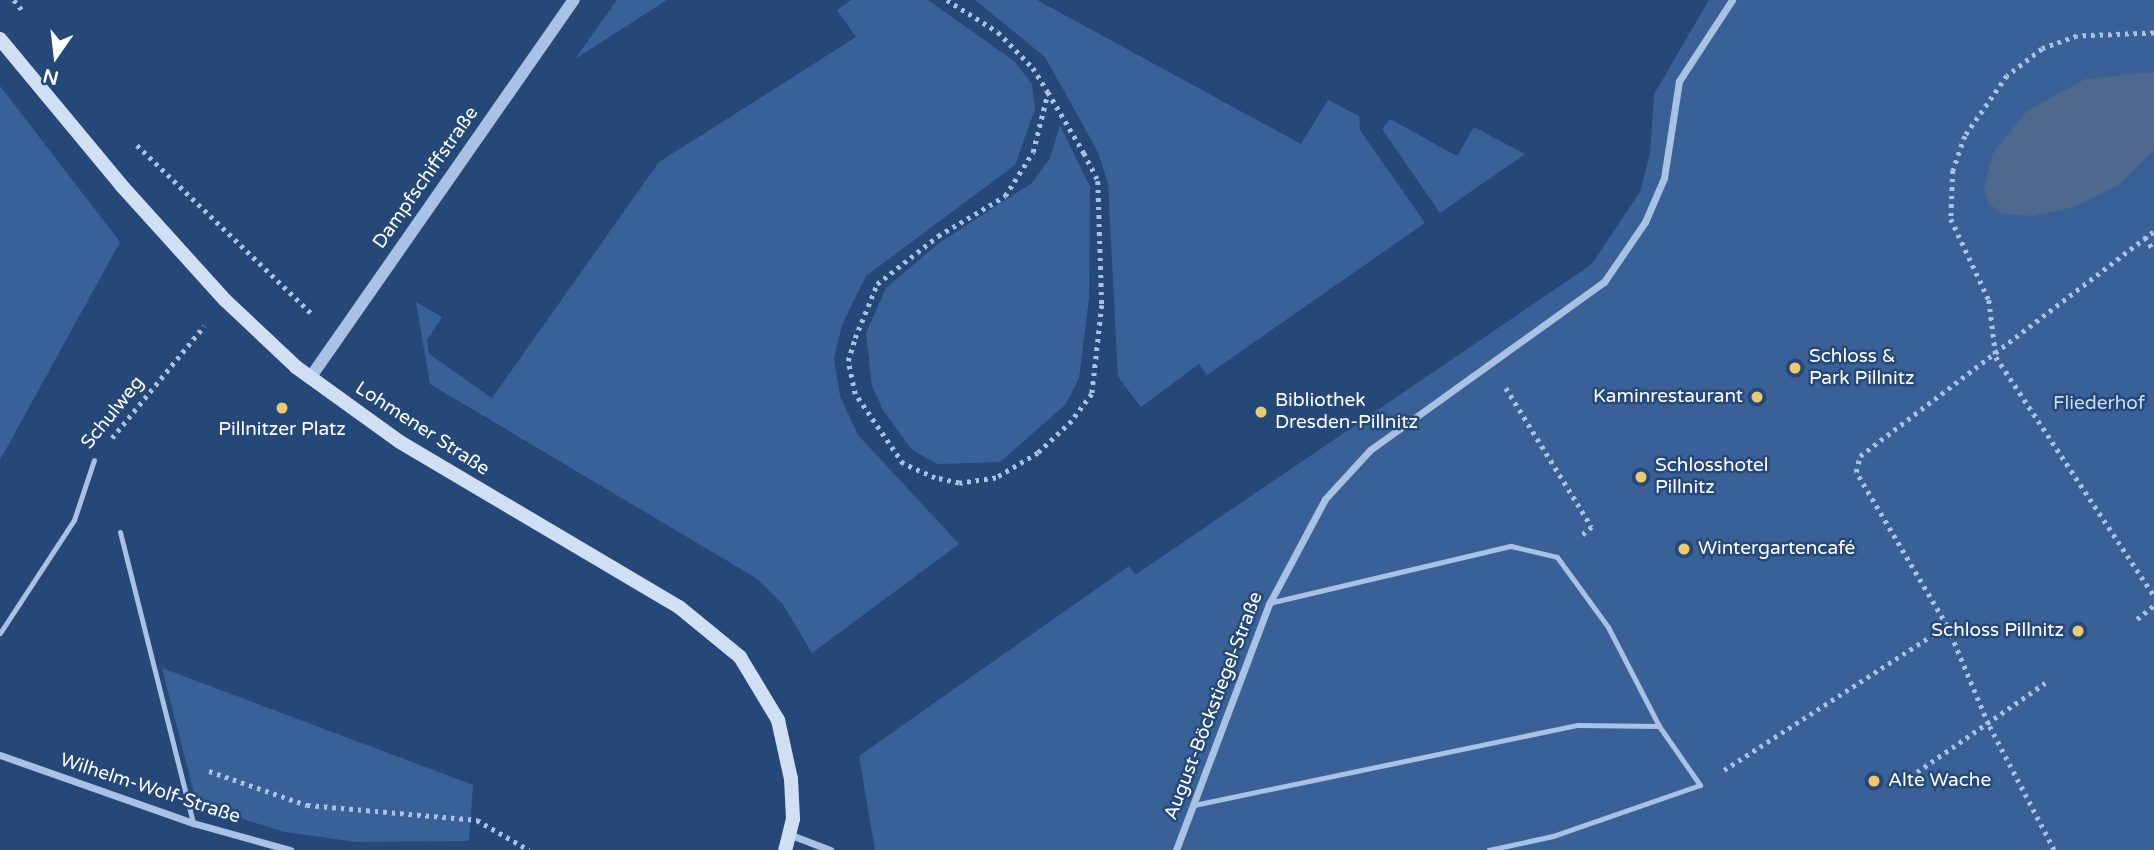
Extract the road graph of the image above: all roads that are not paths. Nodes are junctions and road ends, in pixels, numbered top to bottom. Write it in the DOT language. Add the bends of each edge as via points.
graph roads {
  1 [pos="574,0"];
  2 [pos="1732,0"];
  3 [pos="0,40"];
  4 [pos="310,378"];
  5 [pos="94,460"];
  6 [pos="120,532"];
  7 [pos="1269,604"];
  8 [pos="0,633"];
  9 [pos="1659,726"];
  10 [pos="0,755"];
  11 [pos="1194,805"];
  12 [pos="192,823"];
  13 [pos="791,835"];
  14 [pos="290,850"];
  15 [pos="785,850"];
  16 [pos="830,850"];
  17 [pos="1175,850"];
  18 [pos="1489,850"];
  1 -- 4 [label="street, Dampfschiffstraße"];
  2 -- 7 [label="street, August-Böckstiegel-Straße" via="1679,81 1664,178 1645,222 1604,282 1370,450 1325,499"];
  3 -- 4 [label="main road, Lohmener Straße" via="225,300"];
  4 -- 13 [label="main road, Lohmener Straße" via="400,442 679,607 740,657 778,720 791,779"];
  5 -- 8 [label="lane, Schulweg" via="74,520"];
  6 -- 12 [label="lane"];
  7 -- 9 [label="lane" via="1511,546 1557,557 1608,627"];
  7 -- 11 [label="street, August-Böckstiegel-Straße"];
  9 -- 11 [label="lane" via="1578,725"];
  9 -- 18 [label="lane" via="1700,785"];
  10 -- 12 [label="street, Wilhelm-Wolf-Straße"];
  11 -- 17 [label="street, August-Böckstiegel-Straße"];
  12 -- 14 [label="street, Wilhelm-Wolf-Straße"];
  13 -- 15 [label="main road"];
  13 -- 16 [label="street"];
}
